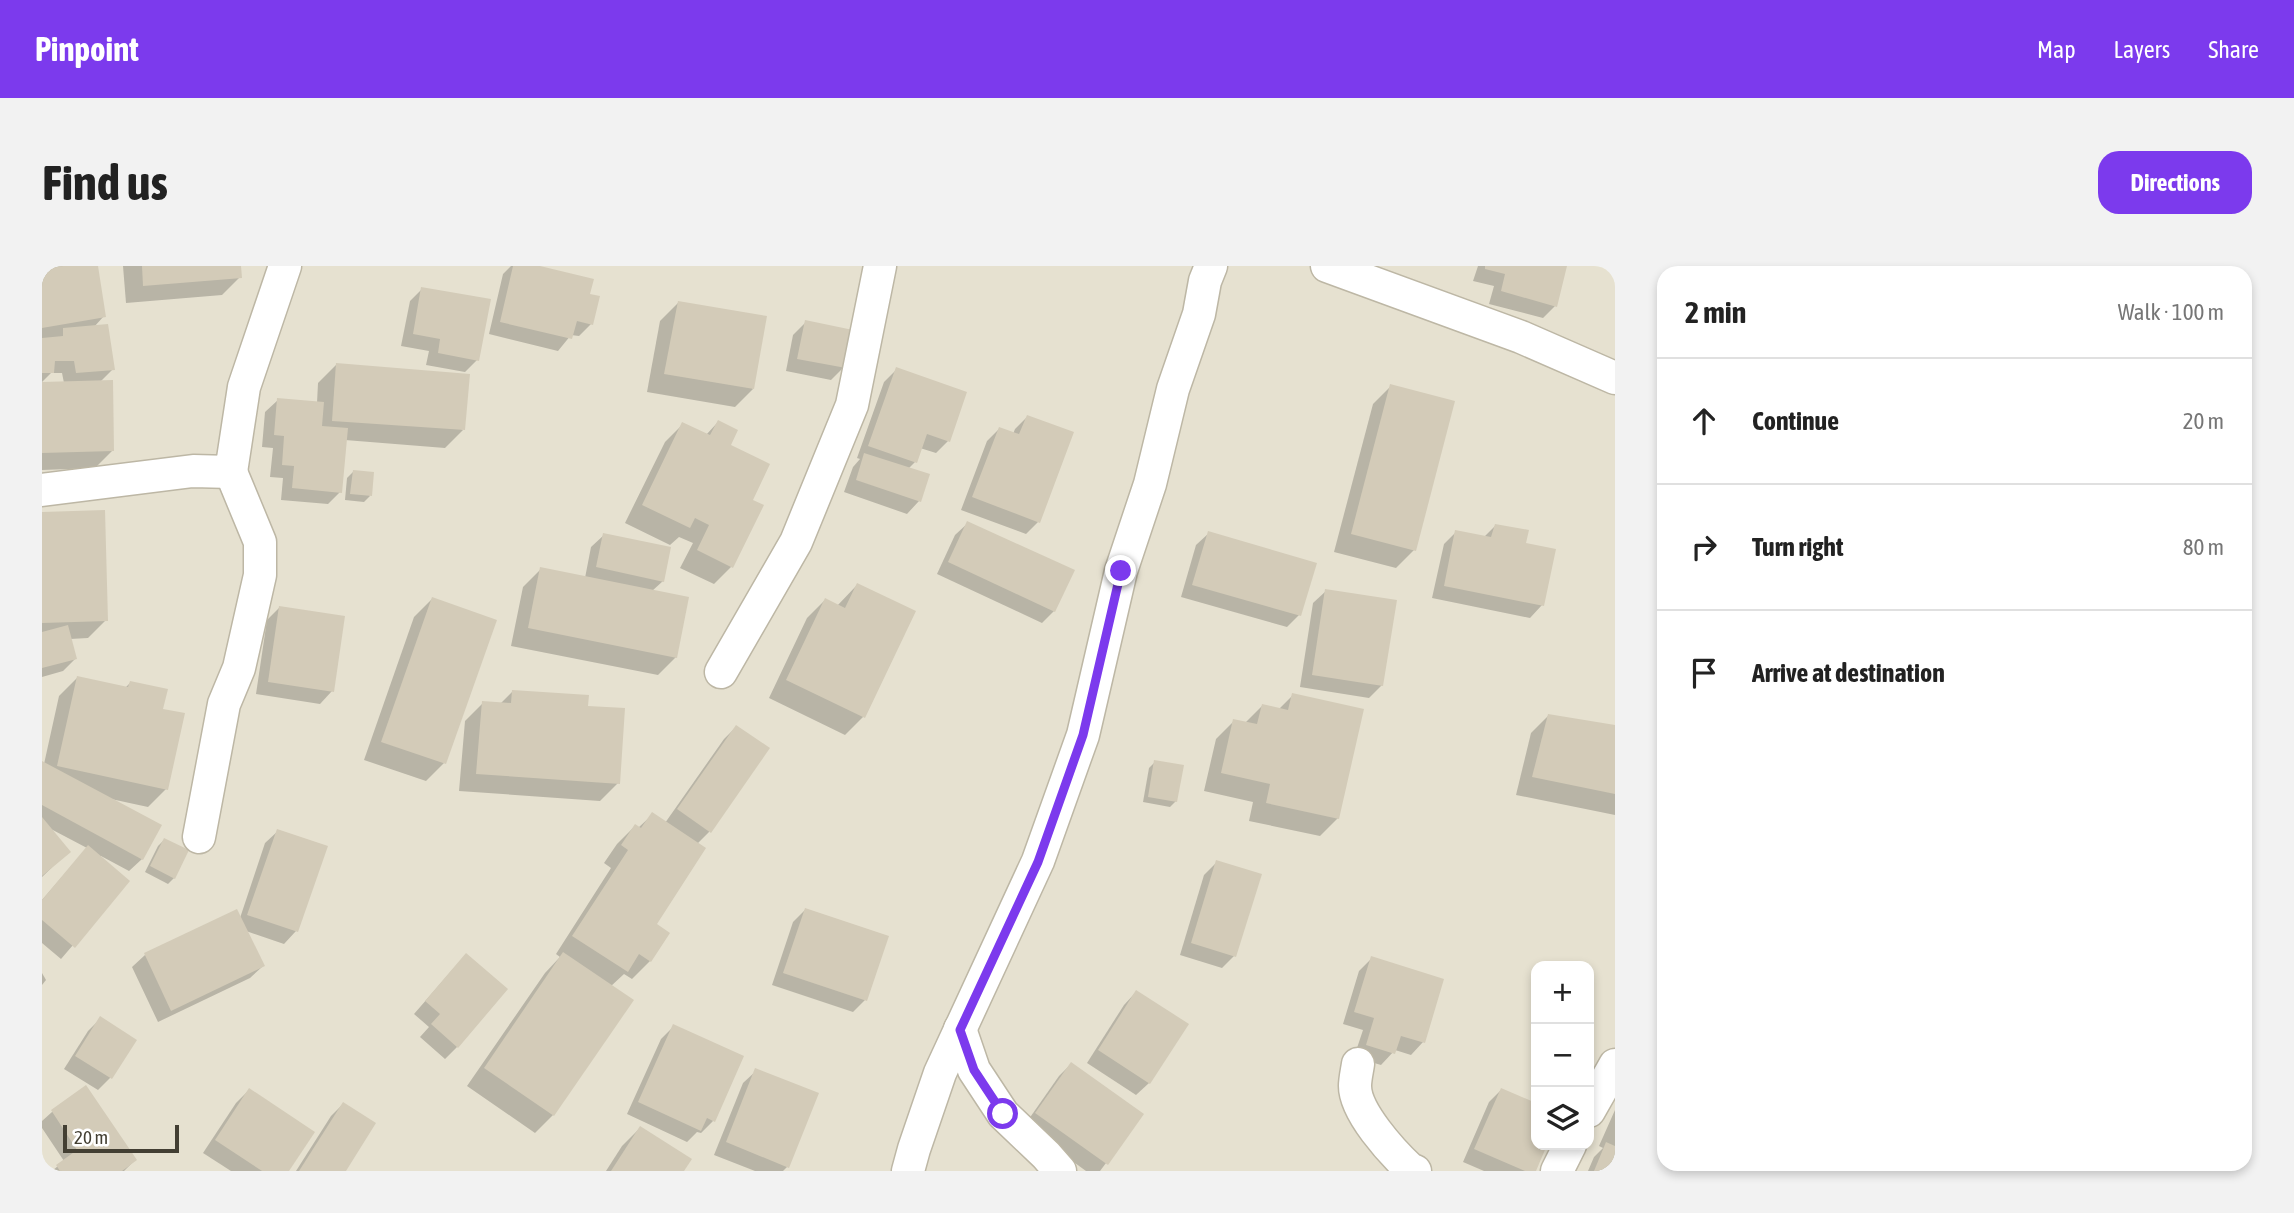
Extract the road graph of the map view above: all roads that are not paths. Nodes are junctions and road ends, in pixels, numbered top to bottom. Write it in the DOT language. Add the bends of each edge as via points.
graph roads {
  1 [pos="285,266"];
  2 [pos="880,266"];
  3 [pos="1211,266"];
  4 [pos="1327,266"];
  5 [pos="1615,378"];
  6 [pos="231,472"];
  7 [pos="42,490"];
  8 [pos="721,671"];
  9 [pos="199,837"];
  10 [pos="960,1030"];
  11 [pos="1358,1064"];
  12 [pos="1615,1065"];
  13 [pos="1594,1102"];
  14 [pos="1568,1150"];
  15 [pos="908,1171"];
  16 [pos="1060,1171"];
  17 [pos="1415,1171"];
  18 [pos="1557,1171"];
  1 -- 6 [label="street" via="244,387"];
  2 -- 8 [label="street" via="852,405 796,542"];
  3 -- 10 [label="street" via="1121,571 1083,735 1038,862"];
  4 -- 5 [label="street" via="1521,337"];
  6 -- 7 [label="street" via="193,471"];
  6 -- 9 [label="street" via="260,542 260,575 239,668 225,704"];
  10 -- 15 [label="street" via="940,1073"];
  10 -- 16 [label="street" via="974,1070 1003,1114"];
  11 -- 17 [label="street" via="1355,1088 1363,1111 1388,1149"];
  12 -- 13 [label="street"];
  14 -- 18 [label="street"];
}
